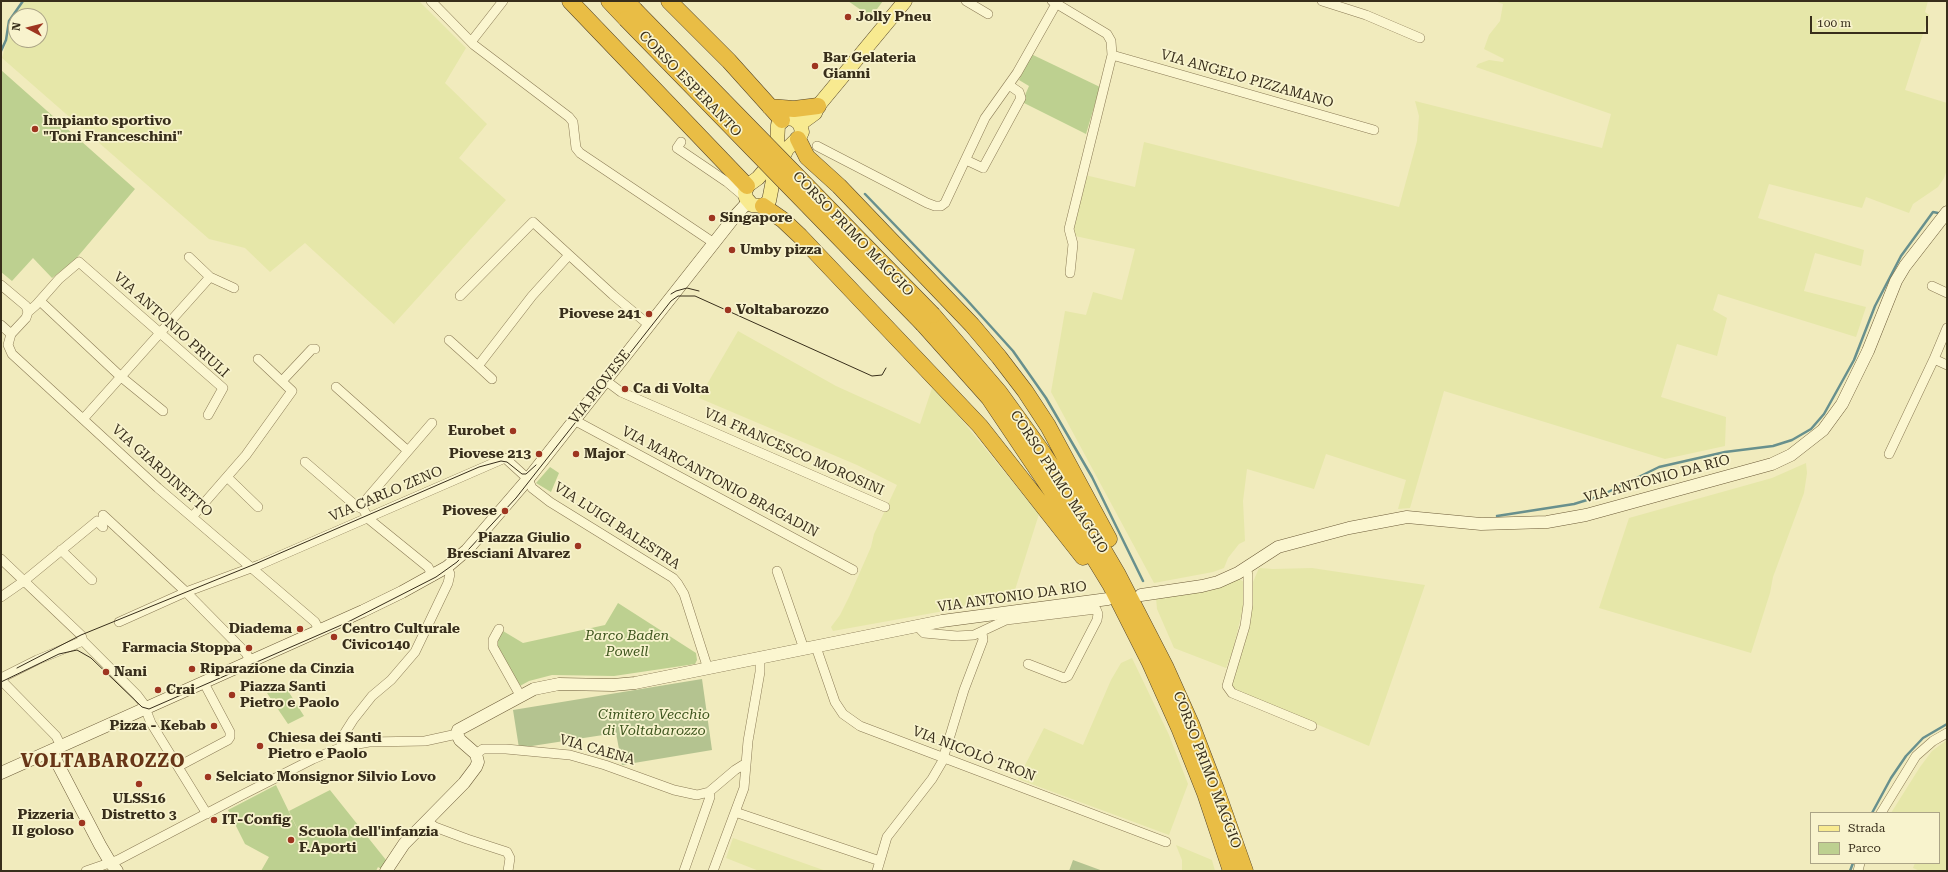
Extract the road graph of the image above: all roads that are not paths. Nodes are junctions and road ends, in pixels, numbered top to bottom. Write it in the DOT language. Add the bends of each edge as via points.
graph roads {
  1 [pos="431,1"];
  2 [pos="503,1"];
  3 [pos="570,1"];
  4 [pos="609,1"];
  5 [pos="669,1"];
  6 [pos="905,1"];
  7 [pos="966,1"];
  8 [pos="1322,1"];
  9 [pos="1054,2"];
  10 [pos="629,10"];
  11 [pos="988,14"];
  12 [pos="1420,38"];
  13 [pos="471,42"];
  14 [pos="1112,55"];
  15 [pos="1009,85"];
  16 [pos="818,106"];
  17 [pos="770,107"];
  18 [pos="782,120"];
  19 [pos="1374,130"];
  20 [pos="799,131"];
  21 [pos="681,142"];
  22 [pos="817,146"];
  23 [pos="966,160"];
  24 [pos="774,162"];
  25 [pos="751,198"];
  26 [pos="1947,212"];
  27 [pos="714,243"];
  28 [pos="569,255"];
  29 [pos="189,257"];
  30 [pos="1070,273"];
  31 [pos="210,276"];
  32 [pos="1,285"];
  33 [pos="1932,286"];
  34 [pos="234,288"];
  35 [pos="1947,293"];
  36 [pos="460,296"];
  37 [pos="40,301"];
  38 [pos="28,312"];
  39 [pos="649,325"];
  40 [pos="1,326"];
  41 [pos="1947,328"];
  42 [pos="159,333"];
  43 [pos="11,334"];
  44 [pos="449,340"];
  45 [pos="4,346"];
  46 [pos="315,349"];
  47 [pos="1934,358"];
  48 [pos="258,359"];
  49 [pos="1947,365"];
  50 [pos="478,366"];
  51 [pos="120,376"];
  52 [pos="492,379"];
  53 [pos="605,380"];
  54 [pos="282,381"];
  55 [pos="336,386"];
  56 [pos="163,411"];
  57 [pos="208,415"];
  58 [pos="84,418"];
  59 [pos="574,420"];
  60 [pos="432,423"];
  61 [pos="408,451"];
  62 [pos="1889,454"];
  63 [pos="304,462"];
  64 [pos="227,477"];
  65 [pos="528,479"];
  66 [pos="258,507"];
  67 [pos="885,507"];
  68 [pos="365,513"];
  69 [pos="103,515"];
  70 [pos="192,517"];
  71 [pos="103,527"];
  72 [pos="61,550"];
  73 [pos="1,559"];
  74 [pos="251,567"];
  75 [pos="447,567"];
  76 [pos="1246,568"];
  77 [pos="853,570"];
  78 [pos="777,571"];
  79 [pos="433,576"];
  80 [pos="92,580"];
  81 [pos="24,581"];
  82 [pos="186,592"];
  83 [pos="1141,595"];
  84 [pos="1,597"];
  85 [pos="1108,599"];
  86 [pos="118,622"];
  87 [pos="920,626"];
  88 [pos="499,629"];
  89 [pos="319,630"];
  90 [pos="982,633"];
  91 [pos="83,641"];
  92 [pos="816,647"];
  93 [pos="804,649"];
  94 [pos="760,658"];
  95 [pos="1155,659"];
  96 [pos="251,662"];
  97 [pos="1028,664"];
  98 [pos="708,669"];
  99 [pos="1,679"];
  100 [pos="204,683"];
  101 [pos="520,695"];
  102 [pos="145,708"];
  103 [pos="1312,726"];
  104 [pos="1947,733"];
  105 [pos="457,734"];
  106 [pos="342,747"];
  107 [pos="56,749"];
  108 [pos="476,754"];
  109 [pos="943,757"];
  110 [pos="746,765"];
  111 [pos="179,766"];
  112 [pos="1,773"];
  113 [pos="709,792"];
  114 [pos="735,812"];
  115 [pos="1882,812"];
  116 [pos="207,814"];
  117 [pos="427,821"];
  118 [pos="1166,842"];
  119 [pos="880,861"];
  120 [pos="114,867"];
  121 [pos="86,871"];
  122 [pos="386,871"];
  123 [pos="508,871"];
  124 [pos="684,871"];
  125 [pos="713,871"];
  126 [pos="877,871"];
  127 [pos="1231,871"];
  128 [pos="1245,871"];
  1 -- 13 [label="street"];
  2 -- 13 [label="street"];
  3 -- 25 [label="highway"];
  4 -- 10 [label="highway, CORSO ESPERANTO"];
  5 -- 17 [label="highway" via="729,61"];
  6 -- 16 [label="main road, VIA PIOVESE"];
  7 -- 11 [label="street"];
  8 -- 12 [label="street" via="1366,15"];
  9 -- 14 [label="street" via="1107,34 1111,41"];
  9 -- 15 [label="street"];
  10 -- 24 [label="highway, CORSO ESPERANTO, bridge"];
  13 -- 27 [label="street" via="569,117 573,122 576,148 580,153"];
  14 -- 19 [label="street, VIA ANGELO PIZZAMANO"];
  14 -- 30 [label="street" via="1069,229 1072,244"];
  15 -- 23 [label="street" via="985,118"];
  15 -- 23 [label="street" via="1021,98 983,168"];
  16 -- 17 [label="highway" via="794,110"];
  16 -- 20 [label="main road, VIA PIOVESE"];
  17 -- 18 [label="highway"];
  18 -- 20 [label="main road" via="794,119"];
  18 -- 25 [label="main road, VIA PIOVESE" via="777,130 777,144 758,178"];
  20 -- 25 [label="main road, VIA PIOVESE" via="774,175 768,201"];
  20 -- 95 [label="highway" via="807,157 839,186 972,325 1025,391 1048,426 1091,504 1139,600"];
  21 -- 25 [label="street" via="677,148"];
  22 -- 23 [label="street" via="935,206 945,203"];
  24 -- 95 [label="highway, CORSO PRIMO MAGGIO, bridge" via="923,324 994,395"];
  25 -- 27 [label="street, VIA PIOVESE"];
  25 -- 95 [label="highway" via="771,210 800,236 980,426 1102,583"];
  26 -- 76 [label="street, VIA ANTONIO DA RIO" via="1896,281 1868,351 1842,404 1823,430 1791,455 1772,464 1586,515 1547,522 1481,524 1414,517 1371,523 1278,547"];
  27 -- 39 [label="street, VIA PIOVESE"];
  28 -- 36 [label="street" via="533,222"];
  28 -- 39 [label="street"];
  28 -- 50 [label="street" via="532,296"];
  29 -- 31 [label="street"];
  31 -- 34 [label="street"];
  31 -- 42 [label="street"];
  32 -- 38 [label="street" via="26,306"];
  33 -- 35 [label="street"];
  37 -- 38 [label="street"];
  37 -- 42 [label="street, VIA ANTONIO PRIULI" via="59,279 79,262"];
  37 -- 51 [label="street"];
  38 -- 43 [label="street" via="26,318"];
  39 -- 53 [label="street, VIA PIOVESE"];
  40 -- 43 [label="street"];
  41 -- 47 [label="street"];
  42 -- 51 [label="street"];
  42 -- 57 [label="street, VIA ANTONIO PRIULI" via="223,388"];
  43 -- 45 [label="street"];
  44 -- 50 [label="street"];
  45 -- 58 [label="street, VIA GIARDINETTO"];
  46 -- 54 [label="street" via="312,349"];
  47 -- 49 [label="street"];
  47 -- 62 [label="street"];
  48 -- 54 [label="street"];
  50 -- 52 [label="street"];
  51 -- 56 [label="street"];
  51 -- 58 [label="street"];
  53 -- 59 [label="street, VIA PIOVESE"];
  53 -- 67 [label="street, VIA FRANCESCO MOROSINI" via="621,392"];
  54 -- 64 [label="street" via="292,391"];
  55 -- 61 [label="street"];
  58 -- 70 [label="street, VIA GIARDINETTO"];
  59 -- 65 [label="street, VIA PIOVESE"];
  59 -- 77 [label="street, VIA MARCANTONIO BRAGADIN"];
  60 -- 61 [label="street"];
  61 -- 68 [label="street" via="364,501"];
  63 -- 68 [label="street"];
  64 -- 66 [label="street"];
  64 -- 70 [label="street"];
  65 -- 68 [label="street, VIA CARLO ZENO" via="505,458"];
  65 -- 75 [label="street, VIA PIOVESE" via="467,550"];
  65 -- 98 [label="street, VIA LUIGI BALESTRA" via="532,488 550,502 673,578 684,594"];
  68 -- 74 [label="street, VIA CARLO ZENO"];
  68 -- 79 [label="street" via="428,567"];
  69 -- 82 [label="street"];
  70 -- 74 [label="street, VIA GIARDINETTO"];
  71 -- 72 [label="street" via="97,521"];
  72 -- 80 [label="street"];
  72 -- 81 [label="street"];
  73 -- 81 [label="street"];
  74 -- 82 [label="street"];
  74 -- 89 [label="street, VIA GIARDINETTO" via="315,622"];
  75 -- 79 [label="street, VIA PIOVESE"];
  75 -- 106 [label="street" via="450,574 448,583 415,652 391,680 372,696 353,720 341,739"];
  76 -- 83 [label="street, VIA ANTONIO DA RIO" via="1218,582"];
  76 -- 103 [label="street" via="1248,605 1245,626 1227,686 1232,693"];
  78 -- 93 [label="street"];
  79 -- 89 [label="street, VIA PIOVESE"];
  81 -- 84 [label="street"];
  81 -- 91 [label="street" via="82,636"];
  82 -- 86 [label="street"];
  82 -- 96 [label="street" via="246,653"];
  85 -- 87 [label="street, VIA ANTONIO DA RIO" via="988,614"];
  87 -- 90 [label="street, VIA ANTONIO DA RIO" via="924,633 957,636"];
  87 -- 92 [label="street, VIA ANTONIO DA RIO"];
  88 -- 101 [label="street" via="493,640 494,647"];
  89 -- 96 [label="street, VIA PIOVESE"];
  90 -- 97 [label="street, VIA ANTONIO DA RIO" via="1006,620 1096,609 1096,620 1068,676 1064,678"];
  90 -- 109 [label="street" via="983,640"];
  91 -- 99 [label="street" via="37,660"];
  91 -- 102 [label="street" via="137,695"];
  92 -- 93 [label="street, VIA ANTONIO DA RIO"];
  92 -- 109 [label="street, VIA NICOLÒ TRON" via="830,690 843,714 860,726"];
  93 -- 94 [label="street, VIA ANTONIO DA RIO"];
  94 -- 98 [label="street, VIA ANTONIO DA RIO"];
  94 -- 110 [label="street"];
  95 -- 127 [label="highway, CORSO PRIMO MAGGIO" via="1206,793"];
  95 -- 128 [label="highway, CORSO PRIMO MAGGIO" via="1192,726"];
  96 -- 100 [label="street, VIA PIOVESE"];
  98 -- 101 [label="street, VIA ANTONIO DA RIO" via="623,684 546,685"];
  99 -- 107 [label="street" via="56,736"];
  100 -- 102 [label="street, VIA PIOVESE"];
  100 -- 111 [label="street" via="230,732 230,737 222,744"];
  101 -- 105 [label="street, VIA ANTONIO DA RIO" via="459,729"];
  102 -- 107 [label="street, VIA PIOVESE"];
  102 -- 111 [label="street" via="151,723"];
  104 -- 115 [label="street" via="1932,741 1916,756"];
  105 -- 106 [label="street" via="425,741 369,742"];
  105 -- 108 [label="street" via="462,743"];
  106 -- 116 [label="street" via="313,759"];
  107 -- 112 [label="street, VIA PIOVESE"];
  107 -- 120 [label="street"];
  108 -- 113 [label="street, VIA CAENA" via="483,749 552,752 588,760 674,790 697,795"];
  108 -- 117 [label="street" via="476,767"];
  109 -- 118 [label="street, VIA NICOLÒ TRON"];
  109 -- 119 [label="street" via="932,779 889,833"];
  110 -- 113 [label="street" via="735,770"];
  110 -- 114 [label="street" via="744,788"];
  111 -- 116 [label="street"];
  113 -- 124 [label="street" via="710,797"];
  114 -- 119 [label="street"];
  114 -- 125 [label="street"];
  116 -- 120 [label="street"];
  117 -- 122 [label="street" via="404,844"];
  117 -- 123 [label="street" via="435,827 507,852 510,858"];
  119 -- 126 [label="street"];
  120 -- 121 [label="street"];
}
